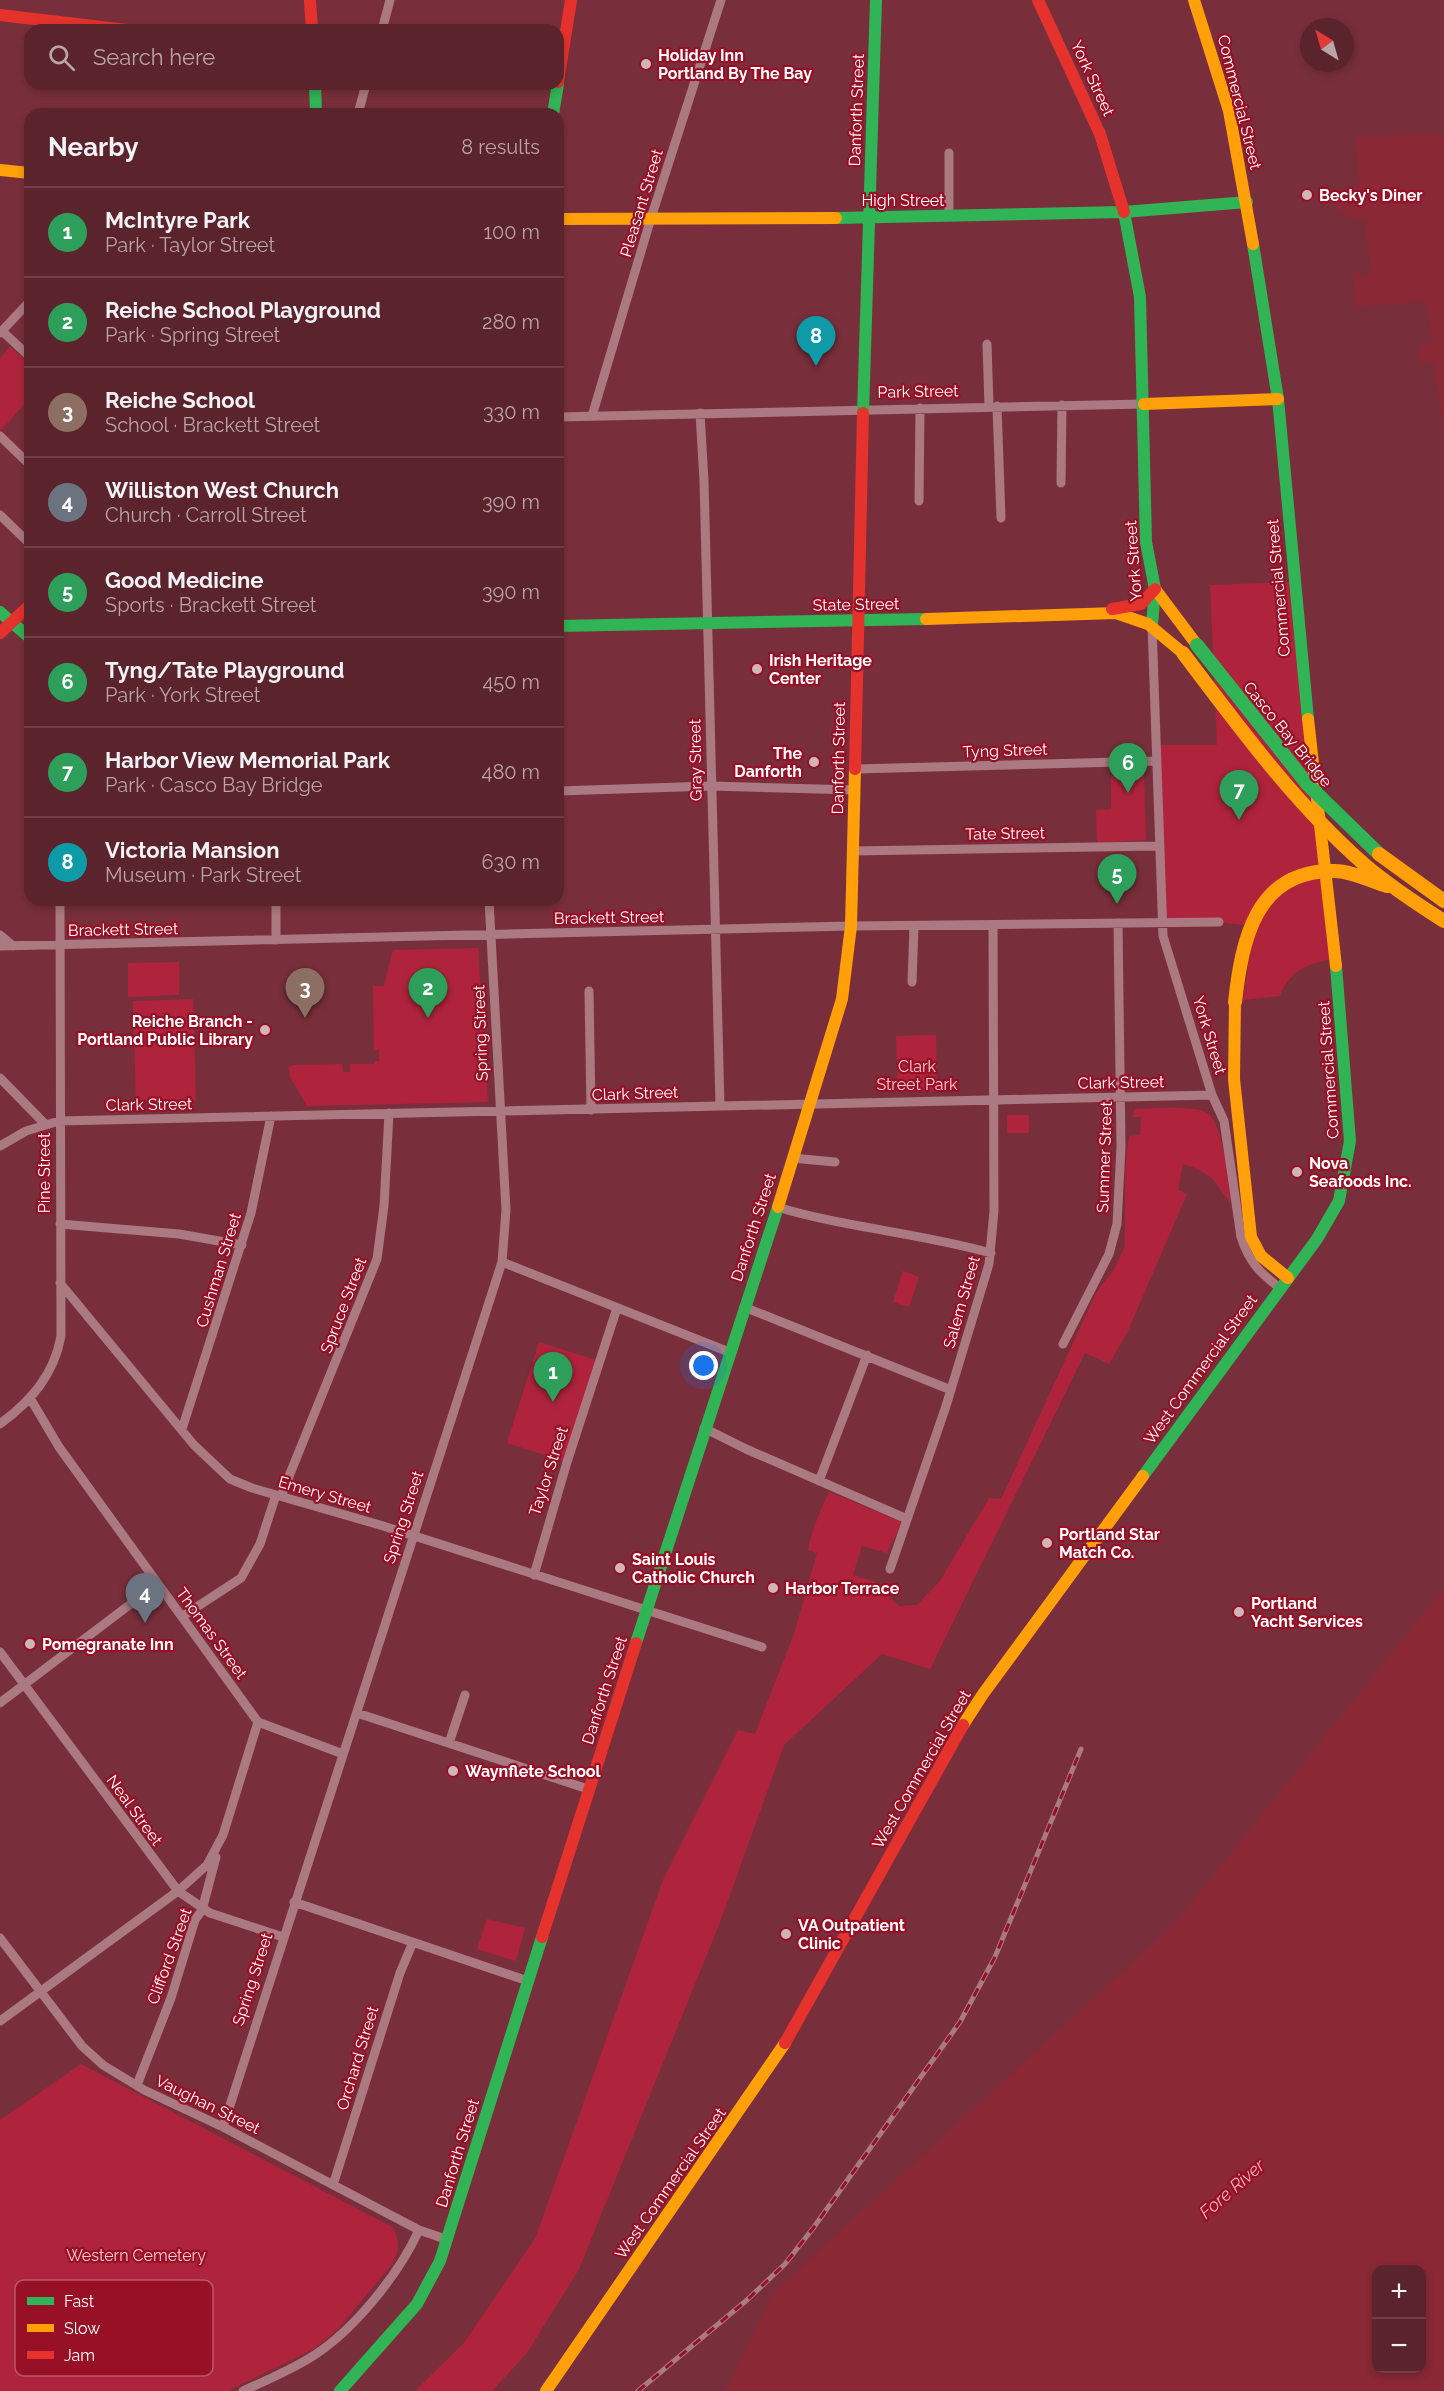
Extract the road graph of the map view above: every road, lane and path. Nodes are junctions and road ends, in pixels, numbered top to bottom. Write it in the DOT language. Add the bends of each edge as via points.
graph roads {
  1 [pos="310,0"];
  2 [pos="390,0"];
  3 [pos="571,0"];
  4 [pos="721,0"];
  5 [pos="876,0"];
  6 [pos="1038,0"];
  7 [pos="1194,0"];
  8 [pos="0,15"];
  9 [pos="76,24"];
  10 [pos="312,24"];
  11 [pos="384,24"];
  12 [pos="564,45"];
  13 [pos="315,90"];
  14 [pos="364,90"];
  15 [pos="557,90"];
  16 [pos="316,108"];
  17 [pos="360,108"];
  18 [pos="554,108"];
  19 [pos="949,153"];
  20 [pos="0,170"];
  21 [pos="24,172"];
  22 [pos="1247,202"];
  23 [pos="1124,212"];
  24 [pos="868,216"];
  25 [pos="949,216"];
  26 [pos="651,218"];
  27 [pos="564,219"];
  28 [pos="24,308"];
  29 [pos="1,332"];
  30 [pos="987,344"];
  31 [pos="24,352"];
  32 [pos="1278,399"];
  33 [pos="1144,404"];
  34 [pos="1062,405"];
  35 [pos="993,406"];
  36 [pos="920,408"];
  37 [pos="863,409"];
  38 [pos="700,413"];
  39 [pos="592,416"];
  40 [pos="564,417"];
  41 [pos="0,436"];
  42 [pos="24,459"];
  43 [pos="1061,483"];
  44 [pos="919,501"];
  45 [pos="0,515"];
  46 [pos="1001,518"];
  47 [pos="24,538"];
  48 [pos="1155,589"];
  49 [pos="24,611"];
  50 [pos="0,612"];
  51 [pos="1104,612"];
  52 [pos="858,621"];
  53 [pos="11,623"];
  54 [pos="708,623"];
  55 [pos="1152,625"];
  56 [pos="564,626"];
  57 [pos="0,633"];
  58 [pos="24,633"];
  59 [pos="1156,761"];
  60 [pos="856,769"];
  61 [pos="711,786"];
  62 [pos="855,790"];
  63 [pos="564,791"];
  64 [pos="1158,846"];
  65 [pos="853,851"];
  66 [pos="1394,888"];
  67 [pos="1444,901"];
  68 [pos="60,906"];
  69 [pos="276,906"];
  70 [pos="489,906"];
  71 [pos="1444,921"];
  72 [pos="1161,922"];
  73 [pos="1219,922"];
  74 [pos="1118,923"];
  75 [pos="993,925"];
  76 [pos="851,926"];
  77 [pos="914,926"];
  78 [pos="715,930"];
  79 [pos="491,934"];
  80 [pos="0,935"];
  81 [pos="276,940"];
  82 [pos="60,945"];
  83 [pos="0,946"];
  84 [pos="13,946"];
  85 [pos="912,982"];
  86 [pos="590,991"];
  87 [pos="0,1078"];
  88 [pos="1212,1095"];
  89 [pos="1121,1097"];
  90 [pos="993,1100"];
  91 [pos="812,1104"];
  92 [pos="720,1106"];
  93 [pos="591,1110"];
  94 [pos="499,1111"];
  95 [pos="388,1113"];
  96 [pos="271,1116"];
  97 [pos="59,1121"];
  98 [pos="44,1123"];
  99 [pos="0,1146"];
  100 [pos="792,1158"];
  101 [pos="835,1162"];
  102 [pos="1345,1179"];
  103 [pos="777,1207"];
  104 [pos="60,1224"];
  105 [pos="242,1245"];
  106 [pos="991,1253"];
  107 [pos="502,1262"];
  108 [pos="60,1283"];
  109 [pos="1284,1283"];
  110 [pos="744,1306"];
  111 [pos="617,1308"];
  112 [pos="1063,1344"];
  113 [pos="729,1352"];
  114 [pos="867,1355"];
  115 [pos="951,1390"];
  116 [pos="30,1398"];
  117 [pos="0,1424"];
  118 [pos="705,1428"];
  119 [pos="182,1430"];
  120 [pos="819,1481"];
  121 [pos="279,1496"];
  122 [pos="907,1519"];
  123 [pos="413,1536"];
  124 [pos="890,1569"];
  125 [pos="534,1575"];
  126 [pos="157,1584"];
  127 [pos="648,1611"];
  128 [pos="183,1617"];
  129 [pos="762,1647"];
  130 [pos="0,1652"];
  131 [pos="24,1685"];
  132 [pos="465,1695"];
  133 [pos="0,1703"];
  134 [pos="357,1713"];
  135 [pos="258,1722"];
  136 [pos="450,1743"];
  137 [pos="343,1754"];
  138 [pos="588,1789"];
  139 [pos="223,1835"];
  140 [pos="178,1891"];
  141 [pos="294,1902"];
  142 [pos="202,1910"];
  143 [pos="283,1937"];
  144 [pos="0,1938"];
  145 [pos="413,1942"];
  146 [pos="528,1982"];
  147 [pos="40,1991"];
  148 [pos="0,2021"];
  149 [pos="137,2085"];
  150 [pos="223,2127"];
  151 [pos="333,2185"];
  152 [pos="419,2230"];
  153 [pos="448,2240"];
  154 [pos="243,2391"];
  155 [pos="340,2391"];
  156 [pos="546,2391"];
  1 -- 10 [label="main road"];
  2 -- 11 [label="street"];
  3 -- 12 [label="main road"];
  4 -- 26 [label="street, Pleasant Street"];
  5 -- 24 [label="main road, Danforth Street"];
  6 -- 23 [label="main road, York Street" via="1101,134"];
  7 -- 22 [label="main road, Commercial Street" via="1229,111"];
  8 -- 9 [label="main road"];
  13 -- 16 [label="main road"];
  14 -- 17 [label="street"];
  15 -- 18 [label="main road"];
  19 -- 25 [label="street"];
  20 -- 21 [label="main road"];
  22 -- 23 [label="main road, High Street"];
  22 -- 32 [label="main road, Commercial Street"];
  23 -- 25 [label="main road, High Street"];
  23 -- 33 [label="main road, York Street" via="1140,297"];
  24 -- 25 [label="main road, High Street"];
  24 -- 26 [label="main road, High Street"];
  24 -- 37 [label="main road, Danforth Street"];
  26 -- 27 [label="main road, High Street"];
  26 -- 39 [label="street, Pleasant Street"];
  28 -- 29 [label="street"];
  29 -- 31 [label="street"];
  30 -- 35 [label="street"];
  32 -- 33 [label="main road, Park Street"];
  32 -- 102 [label="main road, Commercial Street" via="1305,697 1339,993 1350,1141"];
  33 -- 34 [label="street, Park Street"];
  33 -- 48 [label="main road, York Street" via="1146,542"];
  34 -- 35 [label="street, Park Street"];
  34 -- 43 [label="street"];
  35 -- 36 [label="street, Park Street"];
  35 -- 46 [label="street"];
  36 -- 37 [label="street, Park Street"];
  36 -- 44 [label="street"];
  37 -- 38 [label="street, Park Street"];
  37 -- 52 [label="main road, Danforth Street"];
  38 -- 39 [label="street, Park Street"];
  38 -- 54 [label="street, Gray Street"];
  39 -- 40 [label="street, Park Street"];
  41 -- 42 [label="street"];
  45 -- 47 [label="street"];
  48 -- 51 [label="main road" via="1141,603"];
  48 -- 55 [label="main road, York Street"];
  48 -- 67 [label="main road, Casco Bay Bridge, bridge" via="1289,766 1317,797 1370,847"];
  49 -- 53 [label="main road"];
  50 -- 53 [label="main road"];
  51 -- 52 [label="main road, State Street"];
  51 -- 55 [label="main road, State Street"];
  52 -- 54 [label="main road, State Street"];
  52 -- 60 [label="main road, Danforth Street"];
  53 -- 57 [label="main road"];
  53 -- 58 [label="main road"];
  54 -- 56 [label="main road, State Street"];
  54 -- 61 [label="street, Gray Street"];
  55 -- 59 [label="street, York Street"];
  55 -- 66 [label="main road, Casco Bay Bridge, bridge" via="1183,653 1288,790 1340,844"];
  59 -- 60 [label="street, Tyng Street"];
  59 -- 64 [label="street, York Street"];
  60 -- 62 [label="main road, Danforth Street"];
  61 -- 62 [label="street"];
  61 -- 63 [label="street"];
  61 -- 78 [label="street, Gray Street"];
  62 -- 65 [label="main road, Danforth Street"];
  64 -- 65 [label="street, Tate Street"];
  64 -- 72 [label="street, York Street"];
  65 -- 76 [label="main road, Danforth Street"];
  66 -- 71 [label="main road, Casco Bay Bridge, bridge"];
  66 -- 109 [label="main road, bridge" via="1332,871 1302,875 1276,889 1262,903 1250,924 1240,959 1234,1079 1251,1237 1256,1250"];
  68 -- 82 [label="street, Pine Street"];
  69 -- 81 [label="street"];
  70 -- 79 [label="street, Spring Street"];
  72 -- 73 [label="street, Brackett Street"];
  72 -- 74 [label="street, Brackett Street"];
  72 -- 88 [label="street, York Street"];
  74 -- 75 [label="street, Brackett Street"];
  74 -- 89 [label="street, Summer Street"];
  75 -- 77 [label="street, Brackett Street"];
  75 -- 90 [label="street, Salem Street"];
  76 -- 77 [label="street, Brackett Street"];
  76 -- 78 [label="street, Brackett Street"];
  76 -- 91 [label="main road, Danforth Street" via="842,999"];
  77 -- 85 [label="street"];
  78 -- 79 [label="street, Brackett Street"];
  78 -- 92 [label="street, Gray Street"];
  79 -- 81 [label="street, Brackett Street"];
  79 -- 94 [label="street, Spring Street"];
  80 -- 84 [label="street"];
  81 -- 82 [label="street, Brackett Street"];
  82 -- 84 [label="street, Brackett Street"];
  82 -- 97 [label="street, Pine Street"];
  83 -- 84 [label="street, Brackett Street"];
  86 -- 93 [label="street"];
  87 -- 98 [label="street"];
  88 -- 89 [label="street, Clark Street"];
  88 -- 109 [label="street, York Street" via="1224,1121 1246,1253 1253,1266"];
  89 -- 90 [label="street, Clark Street"];
  89 -- 112 [label="street, Summer Street" via="1117,1224 1109,1254"];
  90 -- 91 [label="street, Clark Street"];
  90 -- 106 [label="street, Salem Street"];
  91 -- 92 [label="street, Clark Street"];
  91 -- 100 [label="main road, Danforth Street"];
  92 -- 93 [label="street, Clark Street"];
  93 -- 94 [label="street, Clark Street"];
  94 -- 95 [label="street, Clark Street"];
  94 -- 107 [label="street, Spring Street" via="506,1210"];
  95 -- 96 [label="street, Clark Street"];
  95 -- 121 [label="street, Spruce Street" via="377,1259"];
  96 -- 97 [label="street, Clark Street"];
  96 -- 105 [label="street, Cushman Street"];
  97 -- 98 [label="street, Clark Street"];
  97 -- 104 [label="street, Pine Street"];
  98 -- 99 [label="street"];
  100 -- 101 [label="street"];
  100 -- 103 [label="main road, Danforth Street"];
  102 -- 109 [label="main road, West Commercial Street" via="1328,1221"];
  103 -- 106 [label="street"];
  103 -- 110 [label="main road, Danforth Street"];
  104 -- 105 [label="street" via="179,1234"];
  104 -- 108 [label="street, Pine Street"];
  105 -- 119 [label="street, Cushman Street"];
  106 -- 115 [label="street, Salem Street" via="985,1285"];
  107 -- 111 [label="street"];
  107 -- 123 [label="street, Spring Street"];
  108 -- 116 [label="street, Pine Street" via="62,1326 57,1357"];
  108 -- 119 [label="street, Emery Street"];
  109 -- 156 [label="main road, West Commercial Street" via="983,1694 945,1754 786,2041"];
  110 -- 113 [label="main road, Danforth Street"];
  110 -- 114 [label="street"];
  111 -- 113 [label="street"];
  111 -- 125 [label="street, Taylor Street"];
  113 -- 118 [label="main road, Danforth Street"];
  114 -- 115 [label="street"];
  114 -- 120 [label="street"];
  115 -- 122 [label="street, Salem Street"];
  116 -- 117 [label="street, Pine Street"];
  116 -- 126 [label="street, Thomas Street" via="58,1447"];
  118 -- 120 [label="street"];
  118 -- 127 [label="main road, Danforth Street"];
  119 -- 121 [label="street, Emery Street" via="230,1479"];
  120 -- 122 [label="street"];
  121 -- 123 [label="street, Emery Street"];
  121 -- 128 [label="street, Spruce Street" via="241,1578"];
  122 -- 124 [label="street, Salem Street"];
  123 -- 125 [label="street, Emery Street"];
  123 -- 134 [label="street, Spring Street"];
  125 -- 127 [label="street, Emery Street"];
  126 -- 128 [label="street, Thomas Street"];
  126 -- 131 [label="street"];
  127 -- 129 [label="street, Emery Street"];
  127 -- 138 [label="main road, Danforth Street"];
  128 -- 135 [label="street, Thomas Street"];
  130 -- 131 [label="street, Neal Street"];
  131 -- 133 [label="street"];
  131 -- 140 [label="street, Neal Street"];
  132 -- 136 [label="street"];
  134 -- 136 [label="street"];
  134 -- 137 [label="street, Spring Street"];
  135 -- 137 [label="street"];
  135 -- 139 [label="street, Clifford Street"];
  136 -- 138 [label="street"];
  137 -- 141 [label="street, Spring Street"];
  138 -- 146 [label="main road, Danforth Street"];
  139 -- 140 [label="street, Clifford Street" via="207,1865"];
  139 -- 142 [label="street, Clifford Street"];
  140 -- 142 [label="street, Neal Street"];
  140 -- 147 [label="street, Clifford Street"];
  141 -- 143 [label="street, Spring Street"];
  141 -- 145 [label="street"];
  142 -- 143 [label="street, Neal Street"];
  142 -- 149 [label="street, Clifford Street" via="195,1920 171,1998"];
  143 -- 150 [label="street, Spring Street"];
  144 -- 147 [label="street, Vaughan Street"];
  145 -- 146 [label="street"];
  145 -- 151 [label="street, Orchard Street"];
  146 -- 153 [label="main road, Danforth Street"];
  147 -- 148 [label="street, Clifford Street"];
  147 -- 149 [label="street, Vaughan Street" via="103,2066"];
  149 -- 150 [label="street, Vaughan Street"];
  150 -- 151 [label="street, Vaughan Street"];
  151 -- 152 [label="street, Vaughan Street"];
  152 -- 153 [label="street, Vaughan Street"];
  152 -- 154 [label="street" via="404,2260 341,2334 312,2356"];
  153 -- 155 [label="main road, Danforth Street" via="417,2304"];
}
